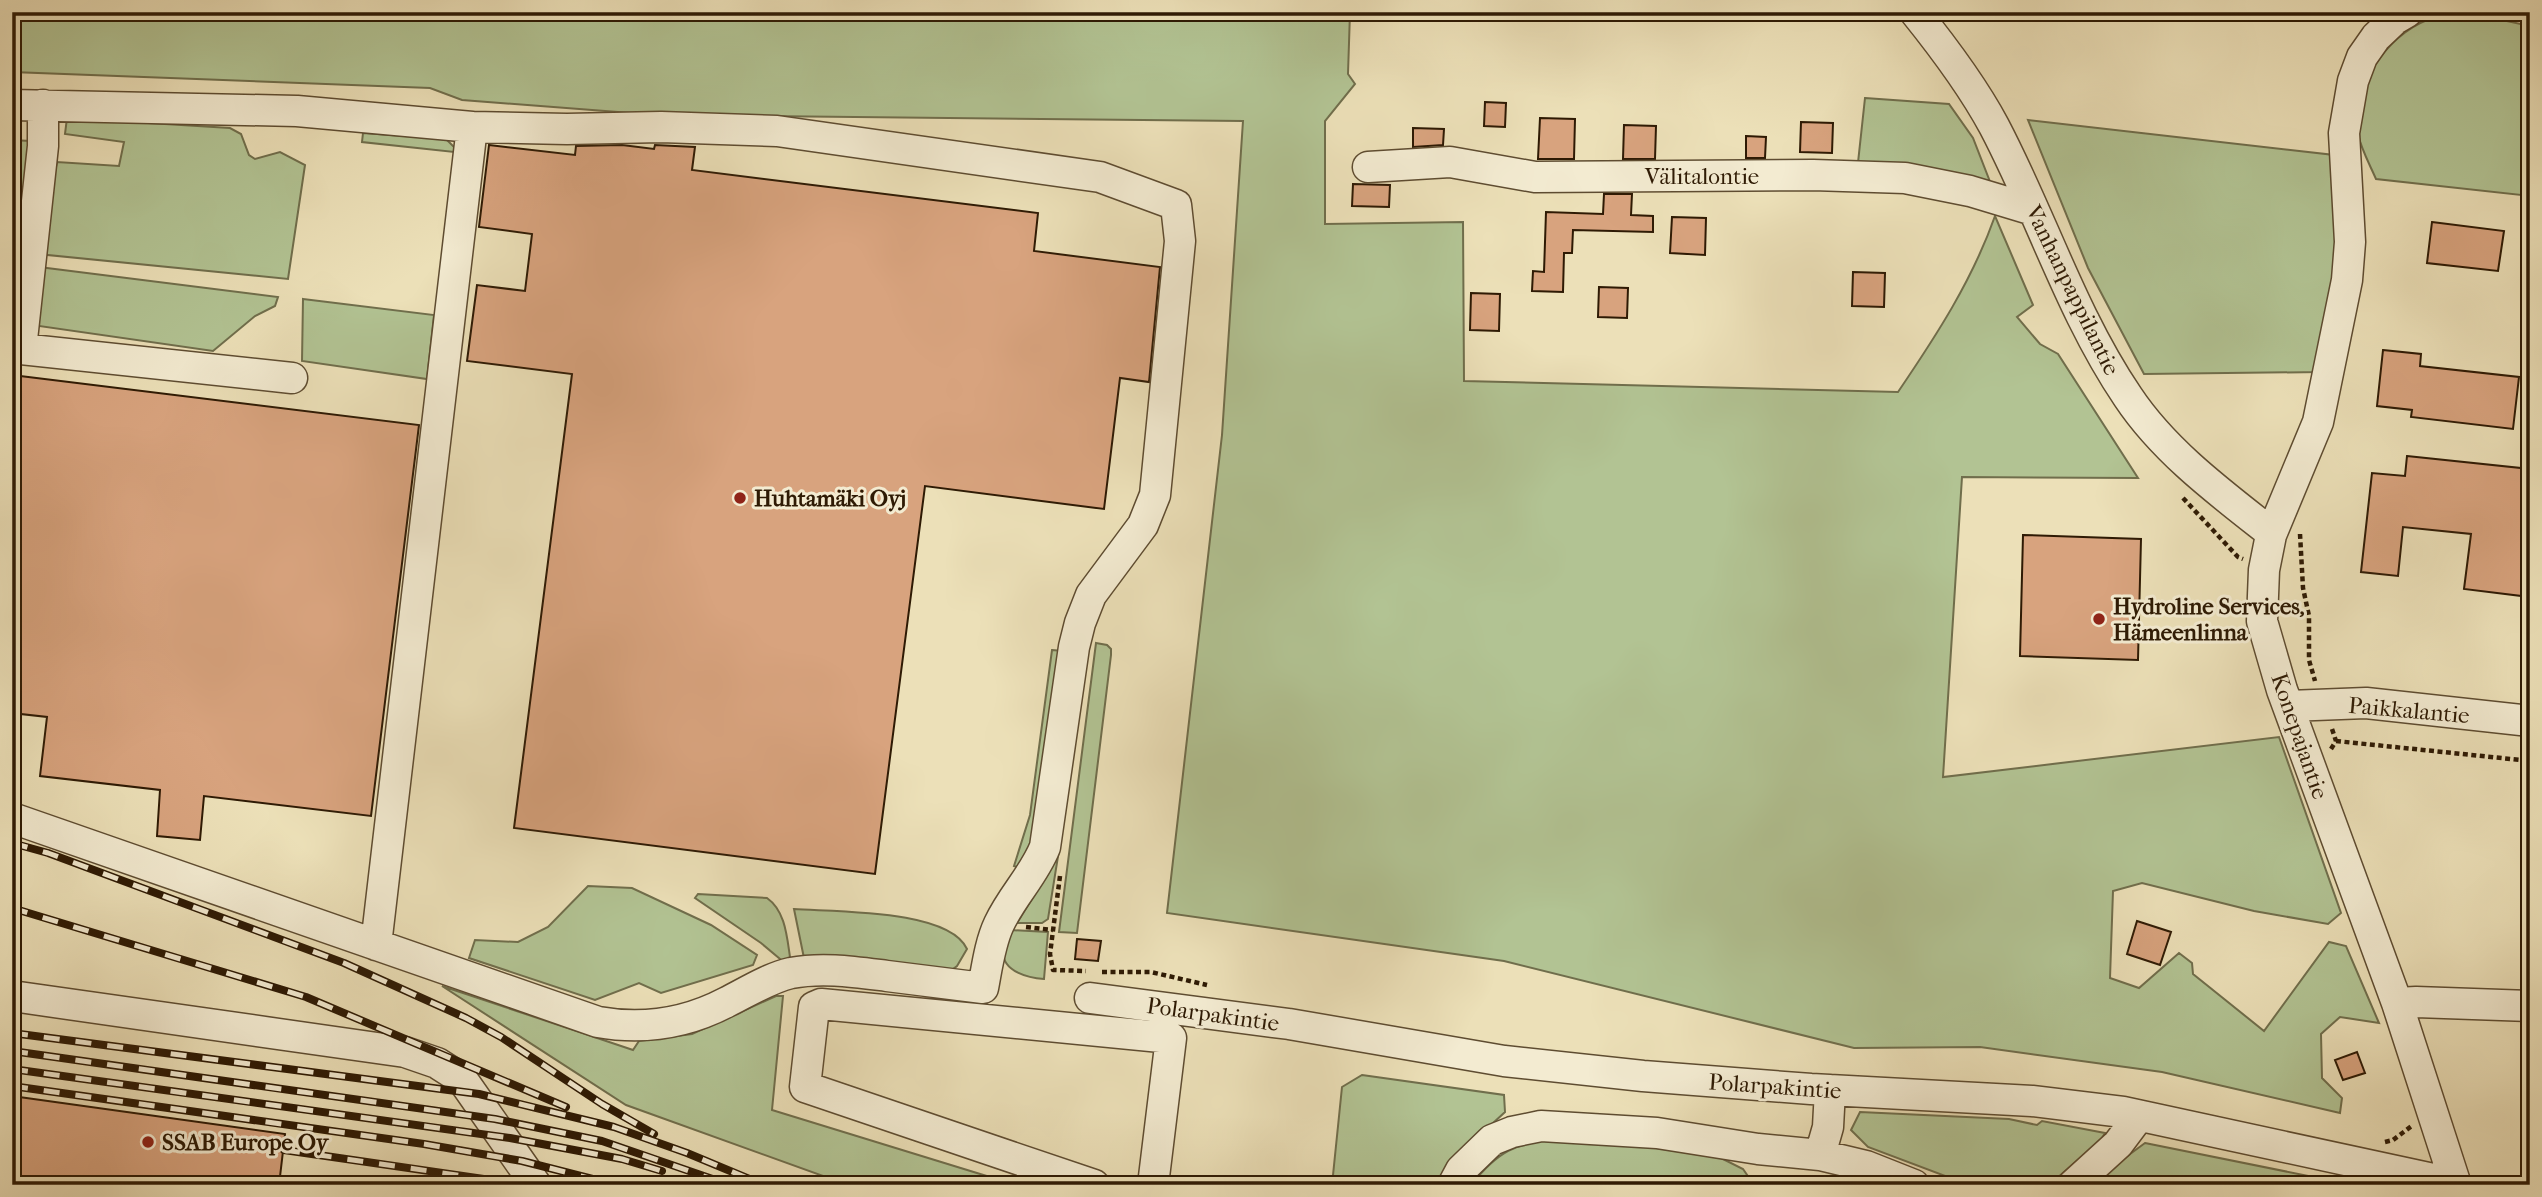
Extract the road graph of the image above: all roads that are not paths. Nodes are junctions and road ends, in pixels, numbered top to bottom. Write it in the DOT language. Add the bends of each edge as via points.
graph roads {
  1 [pos="1915,12"];
  2 [pos="2407,12"];
  3 [pos="12,105"];
  4 [pos="43,105"];
  5 [pos="472,127"];
  6 [pos="1368,167"];
  7 [pos="2033,210"];
  8 [pos="292,377"];
  9 [pos="2271,535"];
  10 [pos="2289,706"];
  11 [pos="2530,721"];
  12 [pos="12,818"];
  13 [pos="376,945"];
  14 [pos="12,996"];
  15 [pos="2396,1003"];
  16 [pos="2530,1006"];
  17 [pos="1105,1032"];
  18 [pos="1829,1090"];
  19 [pos="2140,1116"];
  20 [pos="1820,1155"];
  21 [pos="536,1185"];
  22 [pos="1094,1185"];
  23 [pos="1153,1185"];
  24 [pos="1453,1185"];
  25 [pos="1914,1185"];
  26 [pos="2073,1185"];
  27 [pos="2456,1185"];
  1 -- 7 [label="street, Vanhanpappilantie" via="1954,61 1994,125"];
  2 -- 9 [label="street, Konepajantie" via="2376,37 2353,81 2344,133 2350,242 2347,280 2318,422"];
  3 -- 4 [label="street"];
  4 -- 5 [label="street" via="297,111"];
  4 -- 8 [label="street" via="43,146 21,349"];
  5 -- 13 [label="street"];
  5 -- 13 [label="street" via="777,131 1100,177 1176,205 1180,241 1155,495 1143,525 1085,606 1074,647 1045,847 1000,922 983,988 848,971 805,971 787,974 696,1016 625,1026 598,1022"];
  6 -- 7 [label="street, Välitalontie" via="1450,162 1535,177 1905,178"];
  7 -- 9 [label="street, Vanhanpappilantie" via="2094,343 2129,399 2173,450"];
  9 -- 10 [label="street, Konepajantie" via="2262,621"];
  10 -- 11 [label="street, Paikkalantie" via="2366,703"];
  10 -- 15 [label="street, Konepajantie"];
  12 -- 13 [label="street"];
  14 -- 21 [label="street" via="420,1056 467,1084"];
  15 -- 16 [label="street"];
  15 -- 27 [label="street, Konepajantie"];
  17 -- 18 [label="street, Polarpakintie" via="1100,999 1289,1024 1504,1061"];
  17 -- 22 [label="street" via="821,1004 814,1007 805,1087"];
  17 -- 23 [label="street" via="1171,1038"];
  18 -- 19 [label="street, Polarpakintie" via="2032,1101"];
  18 -- 20 [label="street" via="1828,1127"];
  19 -- 26 [label="street" via="2118,1144"];
  19 -- 27 [label="street, Polarpakintie"];
  20 -- 24 [label="street" via="1657,1133 1541,1126 1492,1140 1461,1170"];
  20 -- 25 [label="street" via="1866,1166"];
}
